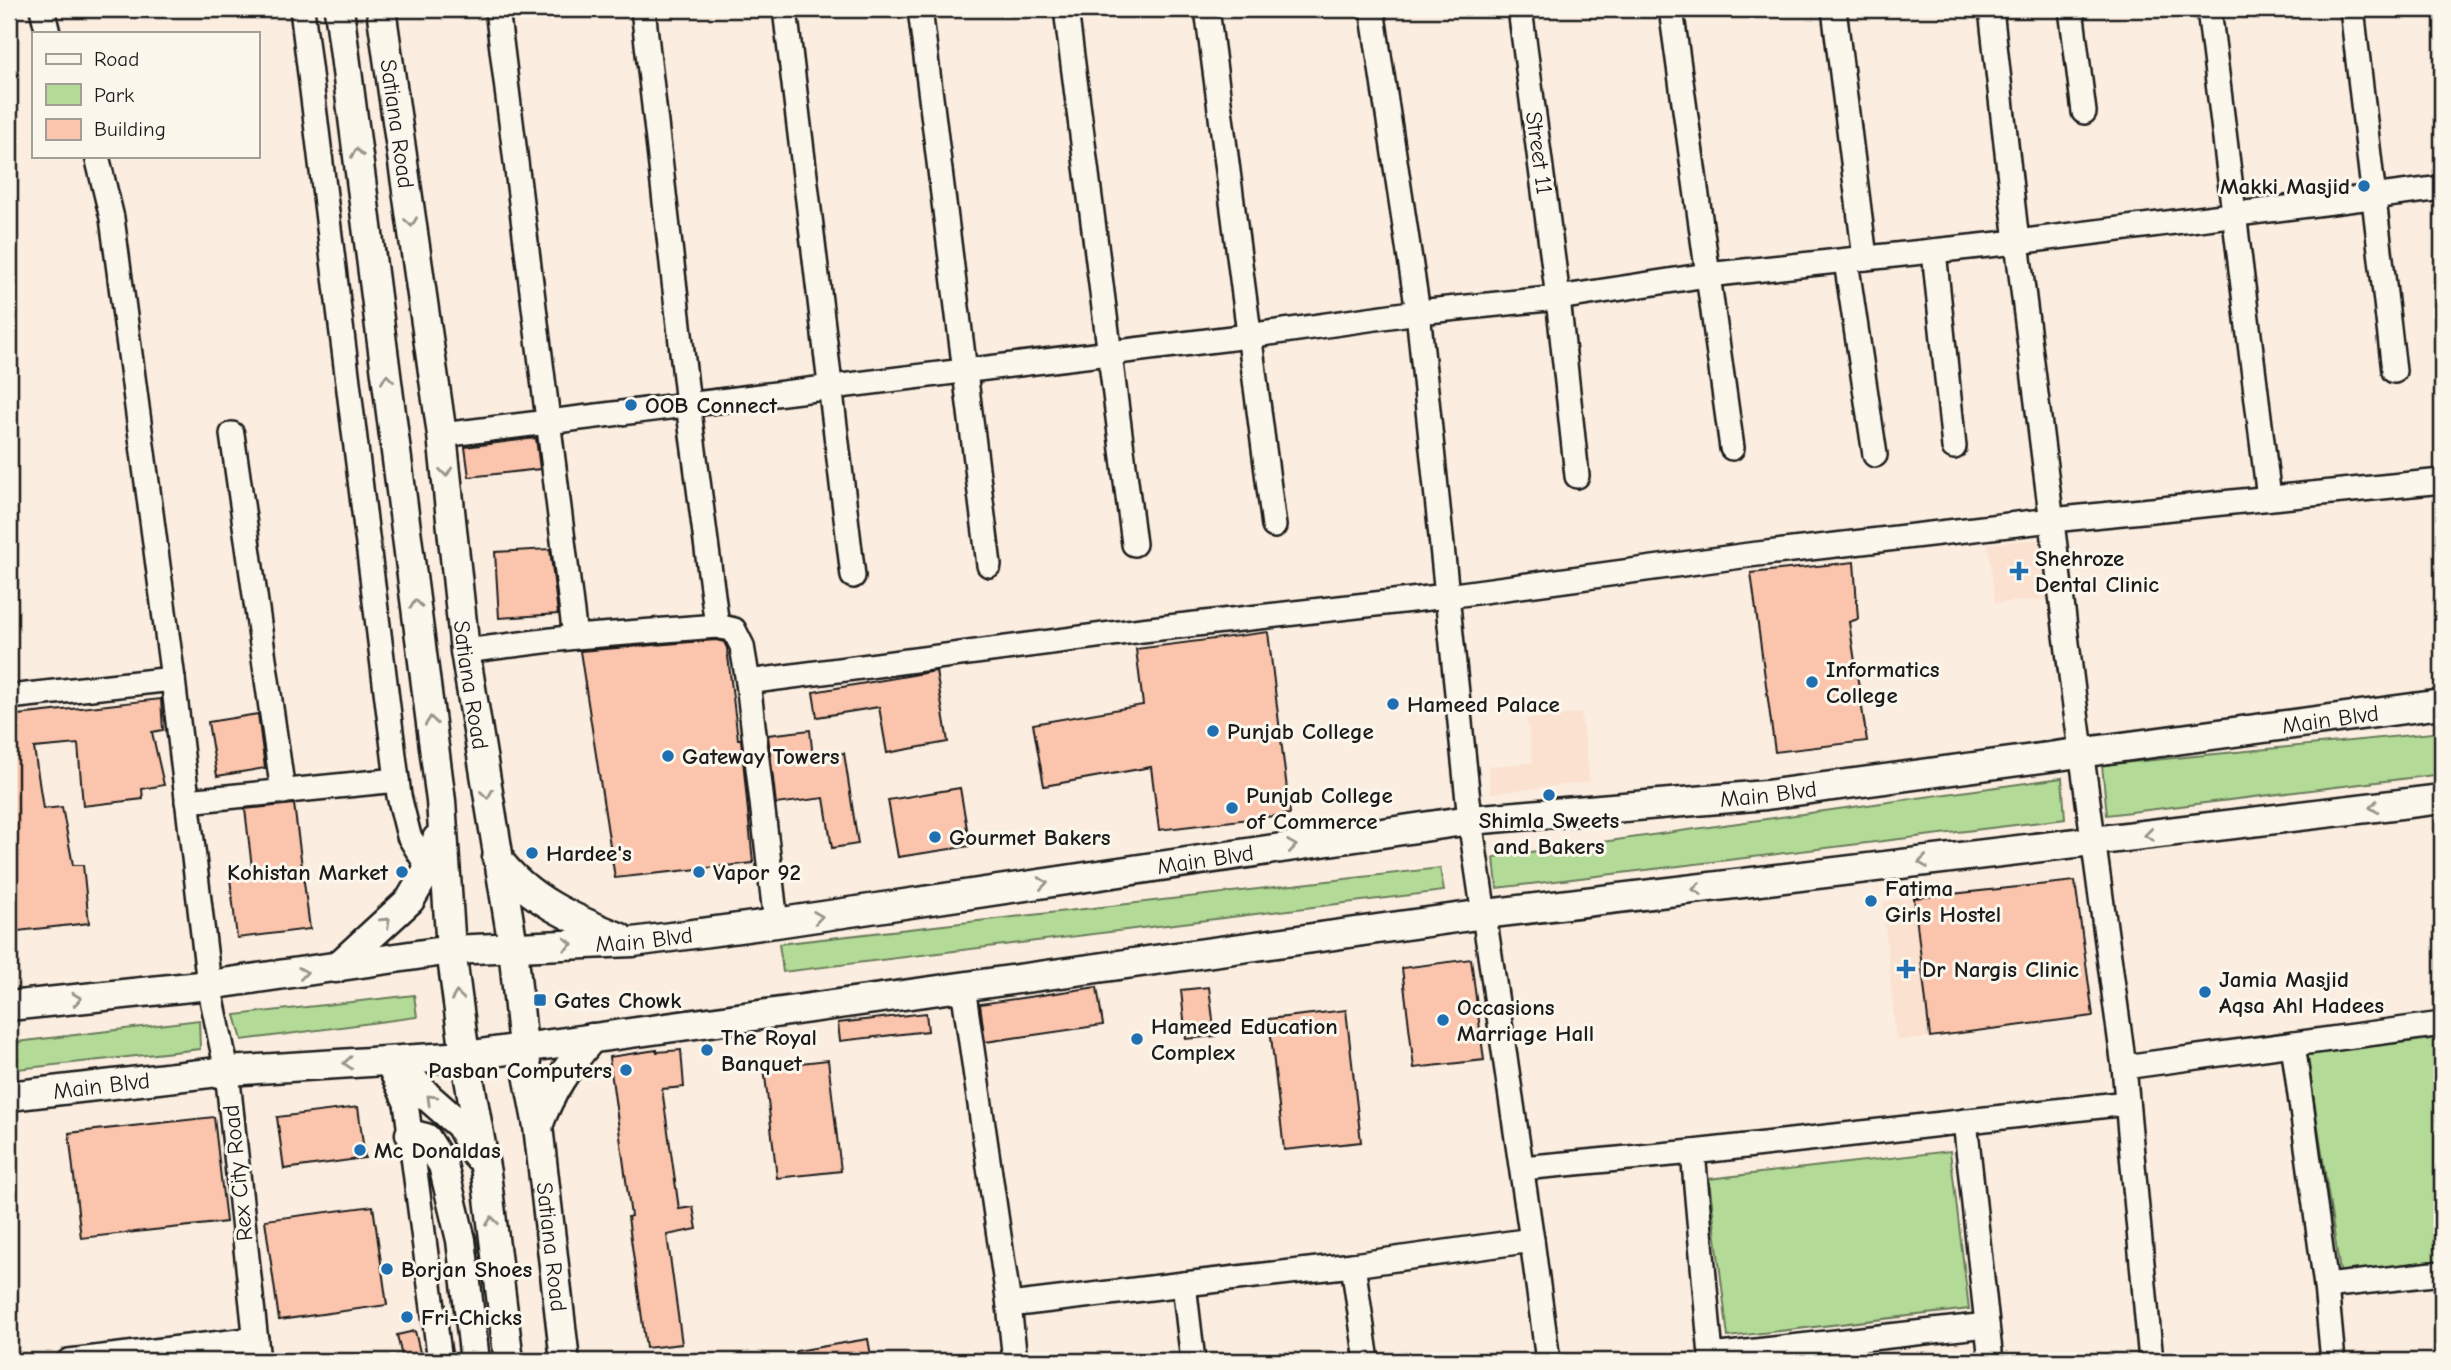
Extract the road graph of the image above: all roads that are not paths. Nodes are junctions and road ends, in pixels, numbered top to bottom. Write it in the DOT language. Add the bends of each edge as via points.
graph roads {
  1 [pos="42,9"];
  2 [pos="302,9"];
  3 [pos="339,9"];
  4 [pos="381,9"];
  5 [pos="497,9"];
  6 [pos="643,9"];
  7 [pos="785,9"];
  8 [pos="920,9"];
  9 [pos="1066,9"];
  10 [pos="1207,9"];
  11 [pos="1372,9"];
  12 [pos="1520,9"];
  13 [pos="1671,9"];
  14 [pos="1834,9"];
  15 [pos="1991,9"];
  16 [pos="2071,9"];
  17 [pos="2209,9"];
  18 [pos="2351,9"];
  19 [pos="48,32"];
  20 [pos="2084,112"];
  21 [pos="97,158"];
  22 [pos="2442,188"];
  23 [pos="2374,195"];
  24 [pos="2236,215"];
  25 [pos="2017,242"];
  26 [pos="1934,251"];
  27 [pos="1856,260"];
  28 [pos="1707,275"];
  29 [pos="1558,298"];
  30 [pos="1418,312"];
  31 [pos="1248,336"];
  32 [pos="1109,353"];
  33 [pos="966,371"];
  34 [pos="2394,371"];
  35 [pos="831,387"];
  36 [pos="688,404"];
  37 [pos="548,424"];
  38 [pos="232,434"];
  39 [pos="442,435"];
  40 [pos="1954,447"];
  41 [pos="1732,448"];
  42 [pos="1875,455"];
  43 [pos="1577,476"];
  44 [pos="2442,481"];
  45 [pos="2269,498"];
  46 [pos="2052,520"];
  47 [pos="1274,526"];
  48 [pos="1134,544"];
  49 [pos="989,565"];
  50 [pos="853,576"];
  51 [pos="1447,596"];
  52 [pos="717,626"];
  53 [pos="575,637"];
  54 [pos="465,651"];
  55 [pos="173,679"];
  56 [pos="748,681"];
  57 [pos="9,697"];
  58 [pos="2442,704"];
  59 [pos="2082,751"];
  60 [pos="397,780"];
  61 [pos="282,792"];
  62 [pos="2442,799"];
  63 [pos="187,801"];
  64 [pos="440,801"];
  65 [pos="1471,820"];
  66 [pos="2093,841"];
  67 [pos="497,858"];
  68 [pos="429,869"];
  69 [pos="1485,914"];
  70 [pos="776,923"];
  71 [pos="633,942"];
  72 [pos="513,946"];
  73 [pos="451,950"];
  74 [pos="337,968"];
  75 [pos="209,985"];
  76 [pos="963,987"];
  77 [pos="9,1006"];
  78 [pos="2442,1024"];
  79 [pos="592,1038"];
  80 [pos="2293,1044"];
  81 [pos="523,1048"];
  82 [pos="465,1056"];
  83 [pos="391,1061"];
  84 [pos="2124,1067"];
  85 [pos="227,1071"];
  86 [pos="9,1096"];
  87 [pos="2127,1103"];
  88 [pos="1965,1121"];
  89 [pos="538,1126"];
  90 [pos="410,1134"];
  91 [pos="1693,1152"];
  92 [pos="1522,1168"];
  93 [pos="486,1172"];
  94 [pos="1532,1240"];
  95 [pos="1353,1265"];
  96 [pos="2442,1273"];
  97 [pos="1184,1284"];
  98 [pos="2326,1286"];
  99 [pos="1009,1305"];
  100 [pos="1987,1325"];
  101 [pos="257,1350"];
  102 [pos="1712,1359"];
  103 [pos="69,1361"];
  104 [pos="440,1361"];
  105 [pos="475,1361"];
  106 [pos="509,1361"];
  107 [pos="565,1361"];
  108 [pos="1015,1361"];
  109 [pos="1193,1361"];
  110 [pos="1367,1361"];
  111 [pos="1548,1361"];
  112 [pos="1991,1361"];
  113 [pos="2151,1361"];
  114 [pos="2333,1361"];
  1 -- 19 [label="street"];
  2 -- 60 [label="street"];
  64 -- 3 [label="main road, Satiana Road, one-way"];
  4 -- 39 [label="main road, Satiana Road, one-way"];
  5 -- 37 [label="street"];
  6 -- 36 [label="street"];
  7 -- 35 [label="street"];
  8 -- 33 [label="street"];
  9 -- 32 [label="street"];
  10 -- 31 [label="street"];
  11 -- 30 [label="street"];
  12 -- 29 [label="street, Street 11"];
  13 -- 28 [label="street"];
  14 -- 27 [label="street"];
  15 -- 25 [label="street"];
  16 -- 20 [label="street"];
  17 -- 24 [label="street"];
  18 -- 23 [label="street"];
  21 -- 55 [label="street, Rex City Road" via="112,218"];
  22 -- 23 [label="street"];
  23 -- 24 [label="street"];
  23 -- 34 [label="street"];
  24 -- 25 [label="street"];
  24 -- 45 [label="street"];
  25 -- 26 [label="street"];
  25 -- 46 [label="street"];
  26 -- 27 [label="street"];
  26 -- 40 [label="street"];
  27 -- 28 [label="street"];
  27 -- 42 [label="street"];
  28 -- 29 [label="street"];
  28 -- 41 [label="street"];
  29 -- 30 [label="street"];
  29 -- 43 [label="street, Street 11"];
  30 -- 31 [label="street"];
  30 -- 51 [label="street"];
  31 -- 32 [label="street"];
  31 -- 47 [label="street"];
  32 -- 33 [label="street"];
  32 -- 48 [label="street"];
  33 -- 35 [label="street"];
  33 -- 49 [label="street"];
  35 -- 36 [label="street"];
  35 -- 50 [label="street"];
  36 -- 37 [label="street"];
  36 -- 52 [label="street"];
  37 -- 39 [label="street"];
  37 -- 53 [label="street"];
  38 -- 61 [label="street"];
  39 -- 54 [label="main road, Satiana Road, one-way"];
  44 -- 45 [label="street"];
  45 -- 46 [label="street"];
  46 -- 51 [label="street"];
  46 -- 59 [label="street"];
  51 -- 56 [label="street"];
  51 -- 65 [label="street"];
  52 -- 53 [label="street"];
  52 -- 56 [label="street" via="734,630"];
  53 -- 54 [label="street"];
  54 -- 67 [label="main road, Satiana Road, one-way"];
  55 -- 57 [label="street"];
  55 -- 63 [label="street, Rex City Road"];
  56 -- 70 [label="street"];
  58 -- 59 [label="main road, Main Blvd"];
  59 -- 65 [label="main road, Main Blvd" via="1766,795"];
  59 -- 66 [label="street"];
  60 -- 61 [label="street"];
  60 -- 68 [label="street" via="410,836"];
  61 -- 63 [label="street"];
  62 -- 66 [label="main road, Main Blvd, one-way"];
  63 -- 75 [label="street, Rex City Road"];
  64 -- 68 [label="main road"];
  64 -- 73 [label="main road, Satiana Road"];
  65 -- 69 [label="street"];
  70 -- 65 [label="main road, Main Blvd, one-way"];
  66 -- 69 [label="main road, Main Blvd, one-way"];
  66 -- 84 [label="street"];
  67 -- 71 [label="main road" via="537,897 575,920"];
  67 -- 72 [label="main road, Satiana Road"];
  74 -- 68 [label="main road, one-way" via="410,900"];
  69 -- 76 [label="main road, Main Blvd"];
  69 -- 92 [label="street"];
  70 -- 71 [label="main road, Main Blvd"];
  72 -- 71 [label="main road, Main Blvd, one-way"];
  72 -- 73 [label="main road, Main Blvd"];
  72 -- 81 [label="main road, Satiana Road"];
  73 -- 74 [label="main road, Main Blvd"];
  82 -- 73 [label="main road, Satiana Road, one-way"];
  75 -- 74 [label="main road, Main Blvd, one-way"];
  77 -- 75 [label="main road, Main Blvd, one-way"];
  75 -- 85 [label="street, Rex City Road"];
  76 -- 79 [label="main road, Main Blvd"];
  76 -- 99 [label="street"];
  78 -- 80 [label="street"];
  79 -- 81 [label="main road, Main Blvd"];
  79 -- 89 [label="main road" via="566,1068"];
  80 -- 84 [label="street"];
  80 -- 98 [label="street"];
  81 -- 82 [label="main road, Main Blvd"];
  81 -- 89 [label="main road, Satiana Road"];
  82 -- 83 [label="main road, Main Blvd"];
  82 -- 93 [label="main road, Satiana Road"];
  83 -- 85 [label="main road, Main Blvd, one-way"];
  83 -- 90 [label="street" via="406,1103"];
  93 -- 83 [label="main road, one-way" via="460,1125"];
  84 -- 87 [label="street"];
  85 -- 86 [label="main road, Main Blvd"];
  85 -- 101 [label="street, Rex City Road"];
  87 -- 88 [label="street"];
  87 -- 113 [label="street"];
  88 -- 91 [label="street"];
  88 -- 100 [label="street"];
  89 -- 107 [label="main road, Satiana Road"];
  90 -- 104 [label="street"];
  90 -- 105 [label="main road" via="426,1138 443,1165 461,1240"];
  91 -- 92 [label="street"];
  91 -- 102 [label="street"];
  92 -- 94 [label="street"];
  106 -- 93 [label="main road, Satiana Road, one-way"];
  94 -- 95 [label="street"];
  94 -- 111 [label="street"];
  95 -- 97 [label="street"];
  95 -- 110 [label="street"];
  96 -- 98 [label="street"];
  97 -- 99 [label="street"];
  97 -- 109 [label="street"];
  98 -- 114 [label="street"];
  99 -- 108 [label="street"];
  100 -- 102 [label="street"];
  100 -- 112 [label="street"];
  101 -- 103 [label="street"];
}
